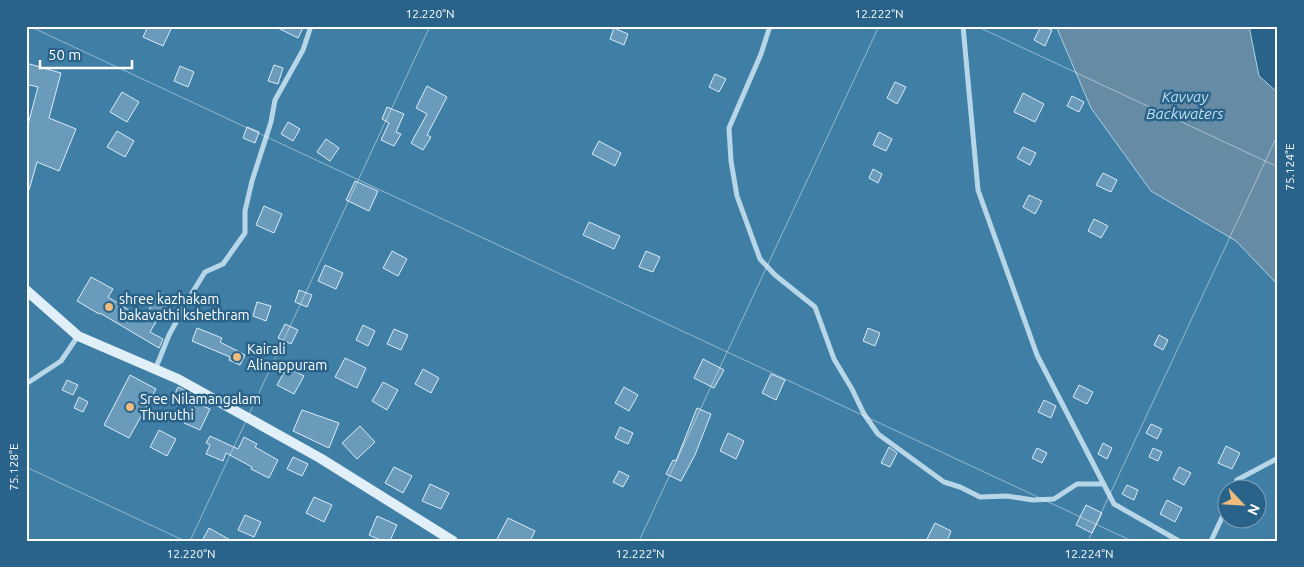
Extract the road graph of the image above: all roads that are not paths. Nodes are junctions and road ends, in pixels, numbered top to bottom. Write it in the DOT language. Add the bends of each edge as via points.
graph roads {
  1 [pos="311,26"];
  2 [pos="770,26"];
  3 [pos="963,26"];
  4 [pos="26,290"];
  5 [pos="78,336"];
  6 [pos="155,370"];
  7 [pos="26,384"];
  8 [pos="1278,458"];
  9 [pos="1236,480"];
  10 [pos="1103,484"];
  11 [pos="454,541"];
  12 [pos="1179,541"];
  1 -- 6 [label="street" via="303,50 275,100 252,181 245,233 223,264 205,272 169,335"];
  2 -- 10 [label="street" via="729,128 737,196 760,259 815,307 834,359 878,434 944,482 980,497 1054,499 1077,484"];
  3 -- 10 [label="street" via="978,190 1037,355"];
  4 -- 5 [label="main road"];
  5 -- 6 [label="main road"];
  5 -- 7 [label="street" via="60,361"];
  6 -- 11 [label="main road" via="320,458"];
  8 -- 9 [label="street"];
  10 -- 12 [label="street" via="1114,504"];
}
